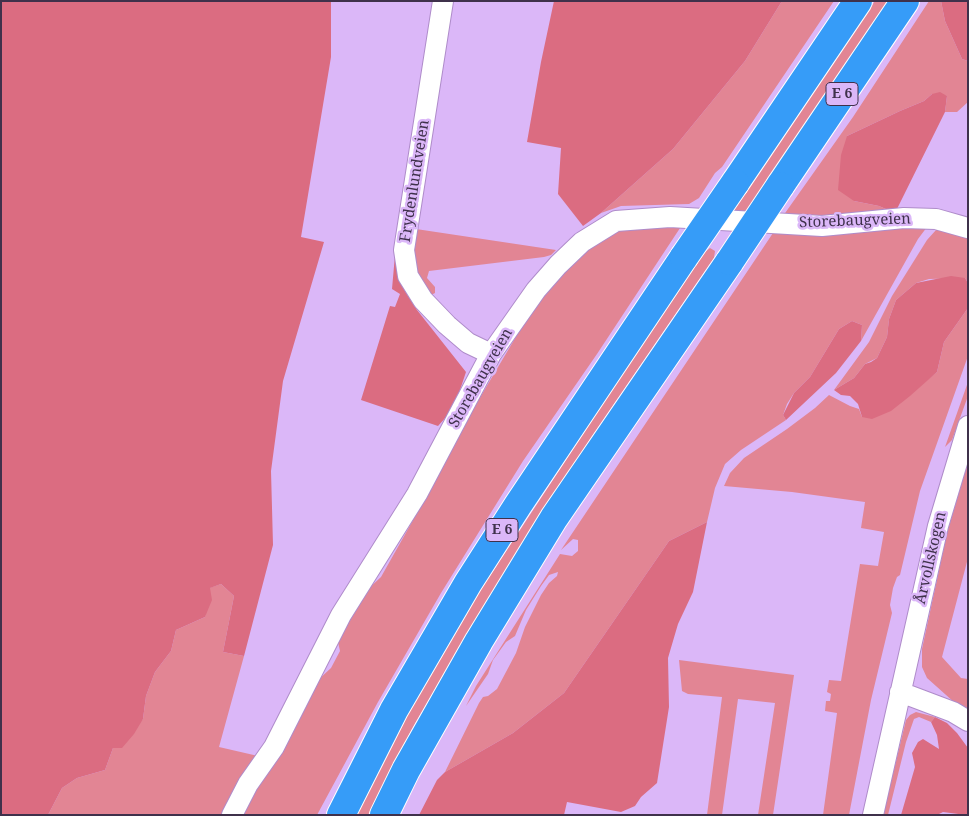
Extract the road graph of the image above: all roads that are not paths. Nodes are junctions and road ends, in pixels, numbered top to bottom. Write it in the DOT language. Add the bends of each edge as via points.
graph roads {
  1 [pos="443,1"];
  2 [pos="858,1"];
  3 [pos="905,1"];
  4 [pos="968,228"];
  5 [pos="491,354"];
  6 [pos="968,426"];
  7 [pos="900,692"];
  8 [pos="968,721"];
  9 [pos="232,815"];
  10 [pos="341,815"];
  11 [pos="384,815"];
  12 [pos="873,815"];
  1 -- 5 [label="street, Frydenlundveien" via="404,250 408,276 423,300 468,343"];
  2 -- 10 [label="highway, E 6, bridge" via="468,583 394,710"];
  3 -- 11 [label="highway, E 6, bridge" via="554,518 479,641"];
  4 -- 5 [label="street, Storebaugveien" via="936,219 904,218 822,226 670,217 616,221 582,242 558,265 536,290"];
  5 -- 9 [label="street, Storebaugveien" via="417,494 341,615 274,747 248,784"];
  6 -- 7 [label="street, Årvollskogen" via="938,526"];
  7 -- 8 [label="street"];
  7 -- 12 [label="street, Årvollskogen"];
}
